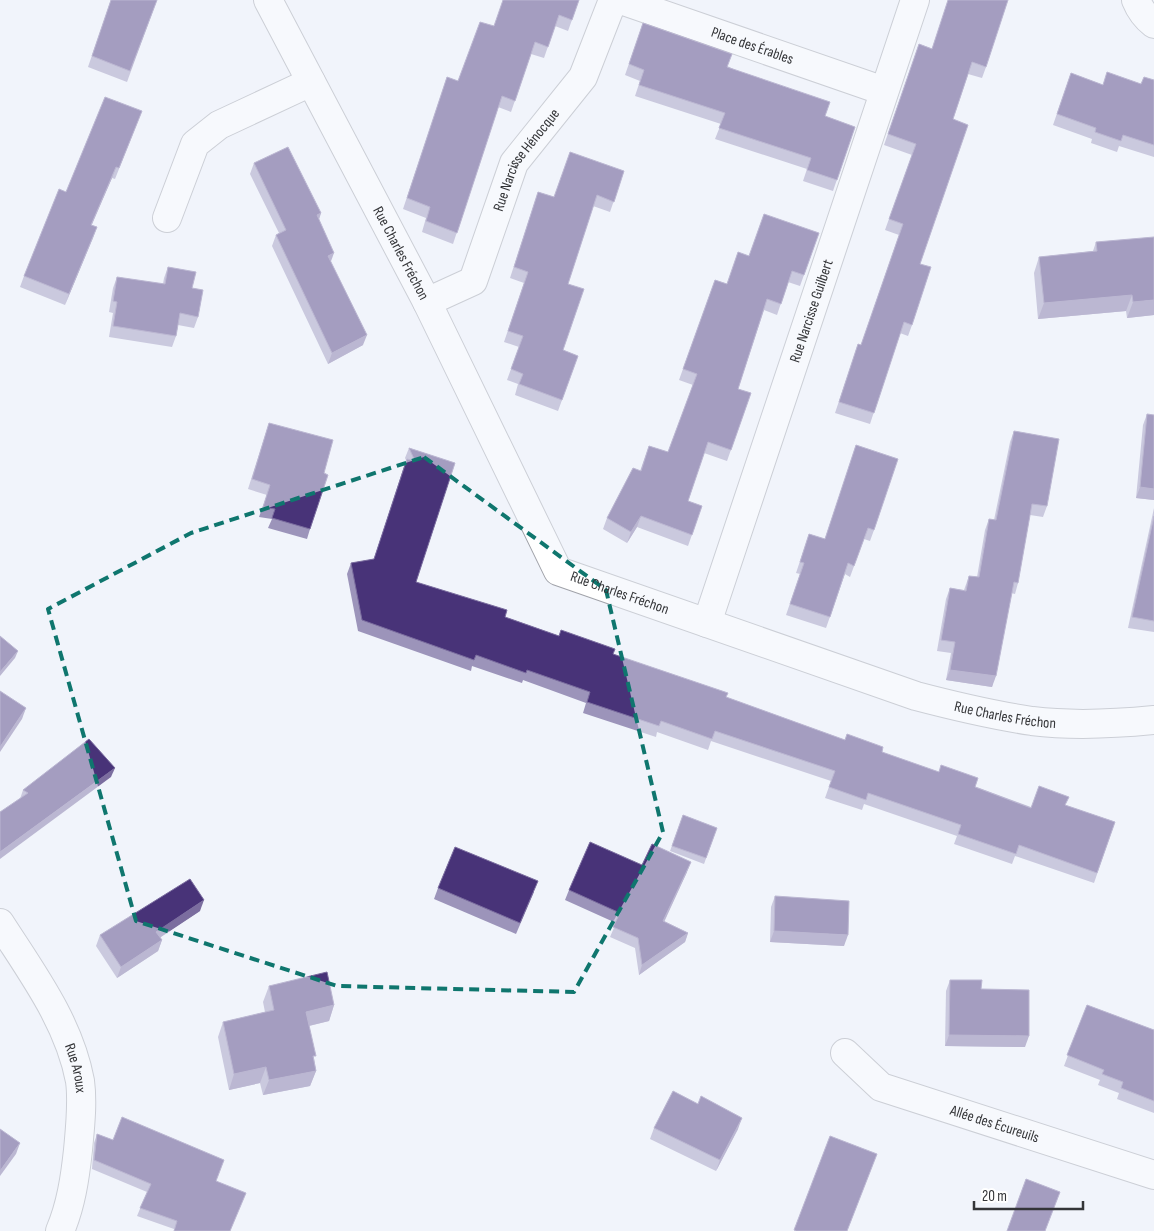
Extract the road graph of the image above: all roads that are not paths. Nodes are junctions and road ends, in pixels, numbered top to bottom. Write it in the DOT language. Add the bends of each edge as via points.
graph roads {
  1 [pos="268,0"];
  2 [pos="613,0"];
  3 [pos="621,0"];
  4 [pos="915,0"];
  5 [pos="1136,0"];
  6 [pos="1154,24"];
  7 [pos="312,82"];
  8 [pos="884,91"];
  9 [pos="168,218"];
  10 [pos="427,302"];
  11 [pos="707,623"];
  12 [pos="1154,720"];
  13 [pos="0,923"];
  14 [pos="846,1053"];
  15 [pos="1154,1175"];
  16 [pos="60,1231"];
  1 -- 7 [label="street, Rue Charles Fréchon"];
  2 -- 10 [label="street, Rue Narcisse Hénocque" via="583,77 514,163 473,281"];
  3 -- 8 [label="street, Place des Érables"];
  4 -- 8 [label="street, Rue Narcisse Guilbert"];
  5 -- 6 [label="street"];
  7 -- 9 [label="street" via="218,125 196,144"];
  7 -- 10 [label="street, Rue Charles Fréchon"];
  8 -- 11 [label="street, Rue Narcisse Guilbert"];
  10 -- 11 [label="street, Rue Charles Fréchon" via="558,571"];
  11 -- 12 [label="street, Rue Charles Fréchon" via="916,696 972,711 1042,721 1106,724"];
  13 -- 16 [label="street, Rue Aroux" via="50,1001 70,1042 80,1083 81,1125 76,1169 68,1211"];
  14 -- 15 [label="street, Allée des Écureuils" via="881,1087"];
}
